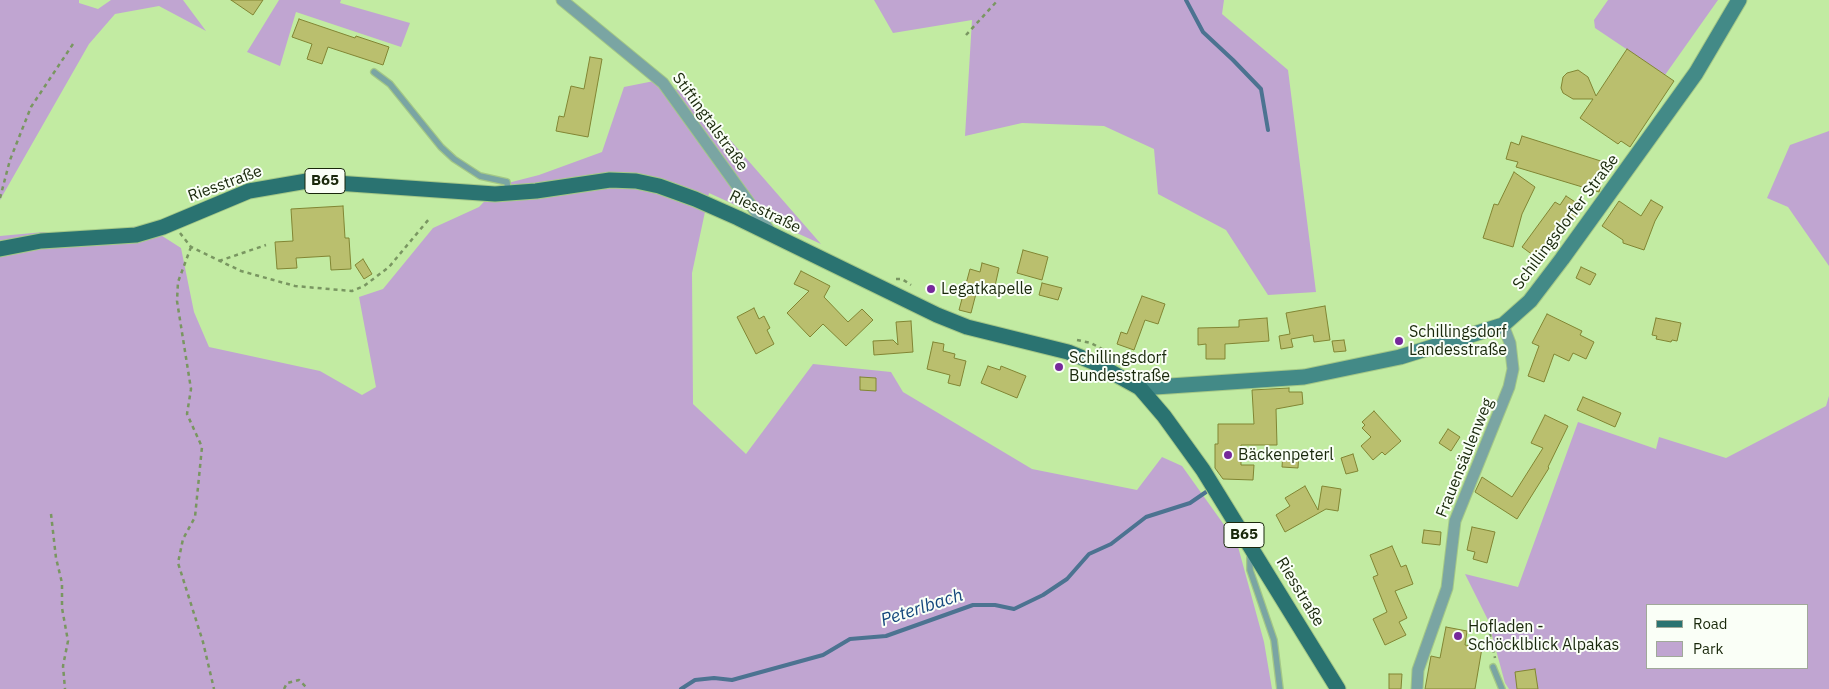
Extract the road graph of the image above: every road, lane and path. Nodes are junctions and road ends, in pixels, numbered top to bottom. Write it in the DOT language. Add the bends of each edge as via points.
graph roads {
  1 [pos="562,0"];
  2 [pos="998,0"];
  3 [pos="1739,0"];
  4 [pos="966,35"];
  5 [pos="73,44"];
  6 [pos="374,72"];
  7 [pos="508,193"];
  8 [pos="0,198"];
  9 [pos="429,219"];
  10 [pos="173,223"];
  11 [pos="773,236"];
  12 [pos="266,245"];
  13 [pos="191,247"];
  14 [pos="0,249"];
  15 [pos="218,262"];
  16 [pos="895,280"];
  17 [pos="916,289"];
  18 [pos="1503,325"];
  19 [pos="1070,338"];
  20 [pos="1124,363"];
  21 [pos="1140,388"];
  22 [pos="51,514"];
  23 [pos="1251,545"];
  24 [pos="1489,626"];
  25 [pos="1494,647"];
  26 [pos="1493,667"];
  27 [pos="64,689"];
  28 [pos="214,689"];
  29 [pos="284,689"];
  30 [pos="308,689"];
  31 [pos="1280,689"];
  32 [pos="1338,689"];
  33 [pos="1417,689"];
  34 [pos="1502,689"];
  1 -- 11 [label="street, Stiftingtalstraße" via="663,83"];
  2 -- 4 [label="path"];
  3 -- 18 [label="main road, Schillingsdorfer Straße" via="1696,73 1568,252 1530,301"];
  5 -- 8 [label="path" via="31,107 10,160"];
  6 -- 7 [label="lane" via="390,84 454,160 480,176 507,182"];
  7 -- 10 [label="main road, Riesstraße / B65" via="307,181 249,191"];
  7 -- 11 [label="main road, Riesstraße / B65" via="610,180 636,181 695,199"];
  9 -- 15 [label="path" via="389,267 352,291 295,286"];
  10 -- 13 [label="path"];
  10 -- 14 [label="main road, Riesstraße / B65" via="136,235 41,241"];
  11 -- 21 [label="main road, Riesstraße / B65" via="938,315 967,327 1068,352"];
  12 -- 15 [label="path"];
  13 -- 15 [label="path"];
  13 -- 28 [label="path" via="178,282 177,301 191,389 187,414 202,447 195,518 183,539 178,563"];
  16 -- 17 [label="path" via="902,279"];
  18 -- 21 [label="main road, Schillingsdorfer Straße" via="1400,357 1304,377"];
  18 -- 33 [label="street, Frauensäulenweg" via="1510,343 1513,369 1509,388 1455,521 1447,588 1418,670"];
  19 -- 20 [label="path" via="1092,343"];
  21 -- 23 [label="main road, Riesstraße / B65" via="1203,470"];
  22 -- 27 [label="path" via="68,641 63,666"];
  23 -- 31 [label="lane" via="1250,570 1274,640"];
  23 -- 32 [label="main road, Riesstraße / B65"];
  24 -- 25 [label="path"];
  26 -- 34 [label="lane"];
  29 -- 30 [label="path" via="287,683 299,680"];
}
